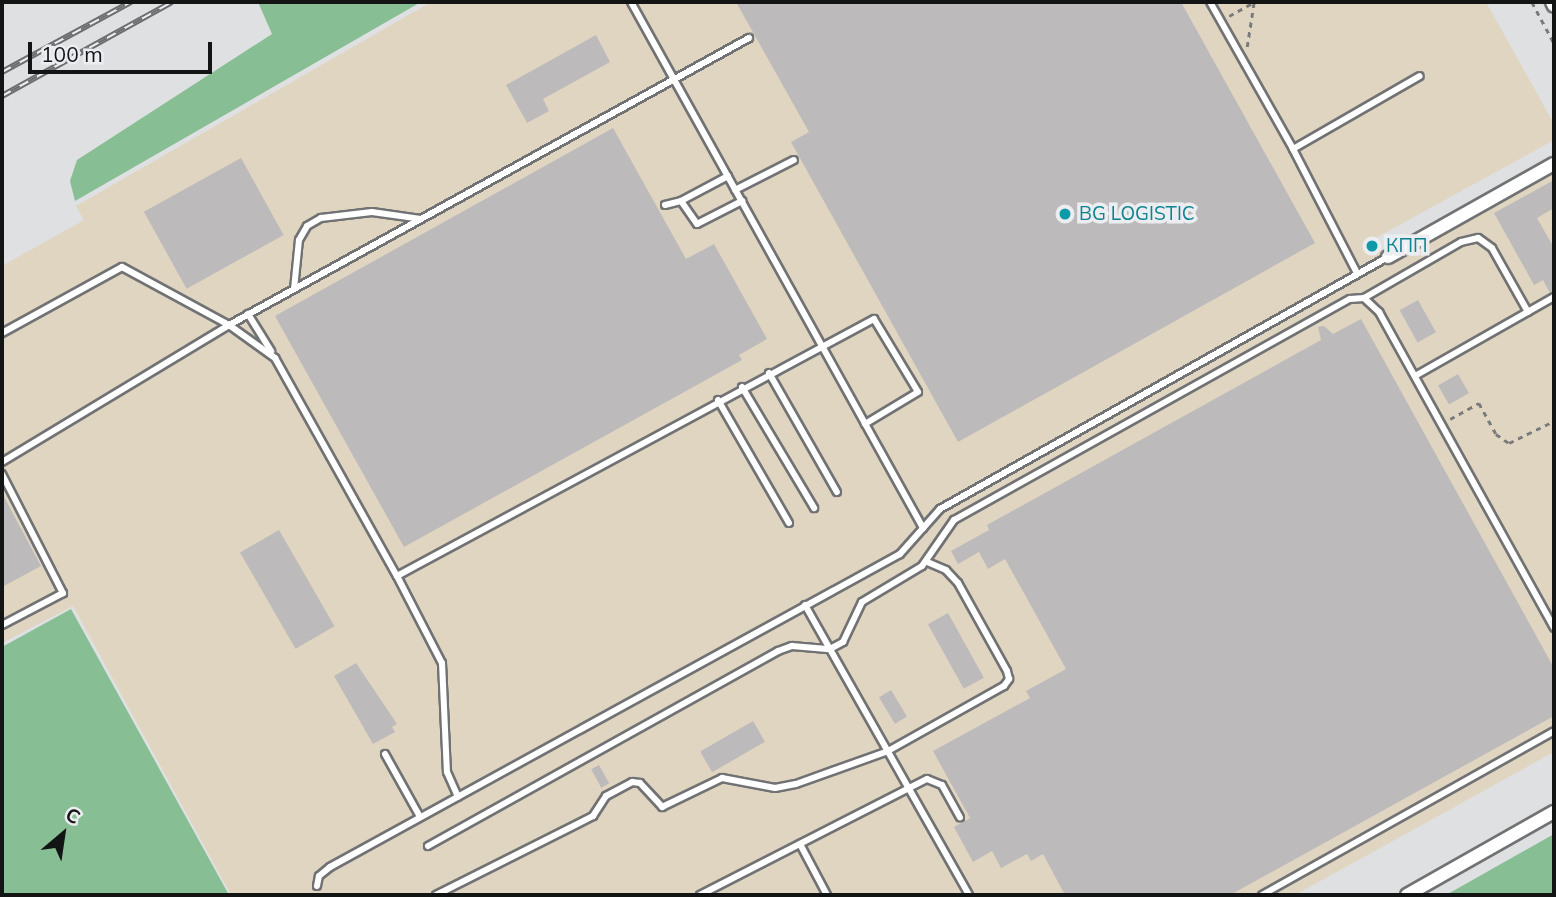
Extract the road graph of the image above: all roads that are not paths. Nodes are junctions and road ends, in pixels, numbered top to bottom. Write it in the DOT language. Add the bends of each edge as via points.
graph roads {
  1 [pos="631,2"];
  2 [pos="1210,2"];
  3 [pos="749,38"];
  4 [pos="1420,76"];
  5 [pos="674,78"];
  6 [pos="1293,149"];
  7 [pos="794,160"];
  8 [pos="1554,164"];
  9 [pos="728,176"];
  10 [pos="736,190"];
  11 [pos="681,201"];
  12 [pos="742,201"];
  13 [pos="665,205"];
  14 [pos="421,219"];
  15 [pos="1388,257"];
  16 [pos="1357,273"];
  17 [pos="294,289"];
  18 [pos="1554,297"];
  19 [pos="1364,298"];
  20 [pos="1528,312"];
  21 [pos="248,314"];
  22 [pos="229,325"];
  23 [pos="2,333"];
  24 [pos="821,344"];
  25 [pos="275,358"];
  26 [pos="769,373"];
  27 [pos="1415,376"];
  28 [pos="742,387"];
  29 [pos="718,400"];
  30 [pos="866,424"];
  31 [pos="2,462"];
  32 [pos="2,474"];
  33 [pos="837,492"];
  34 [pos="814,508"];
  35 [pos="789,523"];
  36 [pos="923,528"];
  37 [pos="927,562"];
  38 [pos="397,576"];
  39 [pos="806,605"];
  40 [pos="2,625"];
  41 [pos="1554,628"];
  42 [pos="830,649"];
  43 [pos="1554,732"];
  44 [pos="888,751"];
  45 [pos="385,754"];
  46 [pos="909,789"];
  47 [pos="458,797"];
  48 [pos="1554,812"];
  49 [pos="420,817"];
  50 [pos="960,817"];
  51 [pos="800,844"];
  52 [pos="428,846"];
  53 [pos="317,886"];
  54 [pos="436,895"];
  55 [pos="702,895"];
  56 [pos="827,895"];
  57 [pos="969,895"];
  58 [pos="1262,895"];
  59 [pos="1407,895"];
  1 -- 5 [label="lane"];
  2 -- 6 [label="lane"];
  3 -- 5 [label="lane"];
  4 -- 6 [label="lane"];
  5 -- 9 [label="lane"];
  5 -- 14 [label="lane"];
  6 -- 16 [label="lane"];
  7 -- 10 [label="lane"];
  8 -- 15 [label="street"];
  9 -- 10 [label="lane"];
  9 -- 11 [label="lane"];
  10 -- 12 [label="lane"];
  11 -- 12 [label="lane" via="697,224"];
  11 -- 13 [label="lane"];
  12 -- 24 [label="lane"];
  14 -- 17 [label="lane"];
  14 -- 17 [label="lane" via="372,212 321,218 307,226 299,240"];
  15 -- 16 [label="lane"];
  16 -- 36 [label="lane" via="940,509"];
  17 -- 21 [label="lane"];
  18 -- 20 [label="lane"];
  19 -- 20 [label="lane" via="1461,242 1478,238 1492,248"];
  19 -- 27 [label="lane" via="1379,312"];
  19 -- 37 [label="lane" via="1350,299 954,520"];
  20 -- 27 [label="lane"];
  21 -- 22 [label="lane"];
  21 -- 25 [label="lane"];
  22 -- 23 [label="lane" via="122,267"];
  22 -- 25 [label="lane"];
  22 -- 31 [label="lane"];
  24 -- 26 [label="lane"];
  24 -- 30 [label="lane"];
  24 -- 30 [label="lane" via="863,321 877,320 917,386 914,397"];
  25 -- 38 [label="lane"];
  26 -- 28 [label="lane"];
  26 -- 33 [label="lane"];
  27 -- 41 [label="lane"];
  28 -- 29 [label="lane"];
  28 -- 34 [label="lane"];
  29 -- 35 [label="lane"];
  29 -- 38 [label="lane"];
  30 -- 36 [label="lane"];
  32 -- 40 [label="lane" via="63,593"];
  36 -- 39 [label="lane" via="900,554"];
  37 -- 42 [label="lane" via="862,603 845,640"];
  37 -- 44 [label="lane" via="953,576 1009,679"];
  38 -- 47 [label="lane" via="442,663 447,772"];
  39 -- 42 [label="lane"];
  39 -- 47 [label="lane"];
  42 -- 44 [label="lane"];
  42 -- 52 [label="lane" via="792,646 778,651"];
  43 -- 58 [label="lane"];
  44 -- 46 [label="lane"];
  44 -- 54 [label="lane" via="775,788 722,778 663,807 640,783 632,782 606,796 593,816"];
  45 -- 49 [label="lane"];
  46 -- 50 [label="lane" via="935,778"];
  46 -- 51 [label="lane"];
  46 -- 57 [label="lane"];
  47 -- 49 [label="lane"];
  48 -- 59 [label="street"];
  49 -- 53 [label="lane" via="323,871"];
  51 -- 55 [label="lane"];
  51 -- 56 [label="lane"];
}
